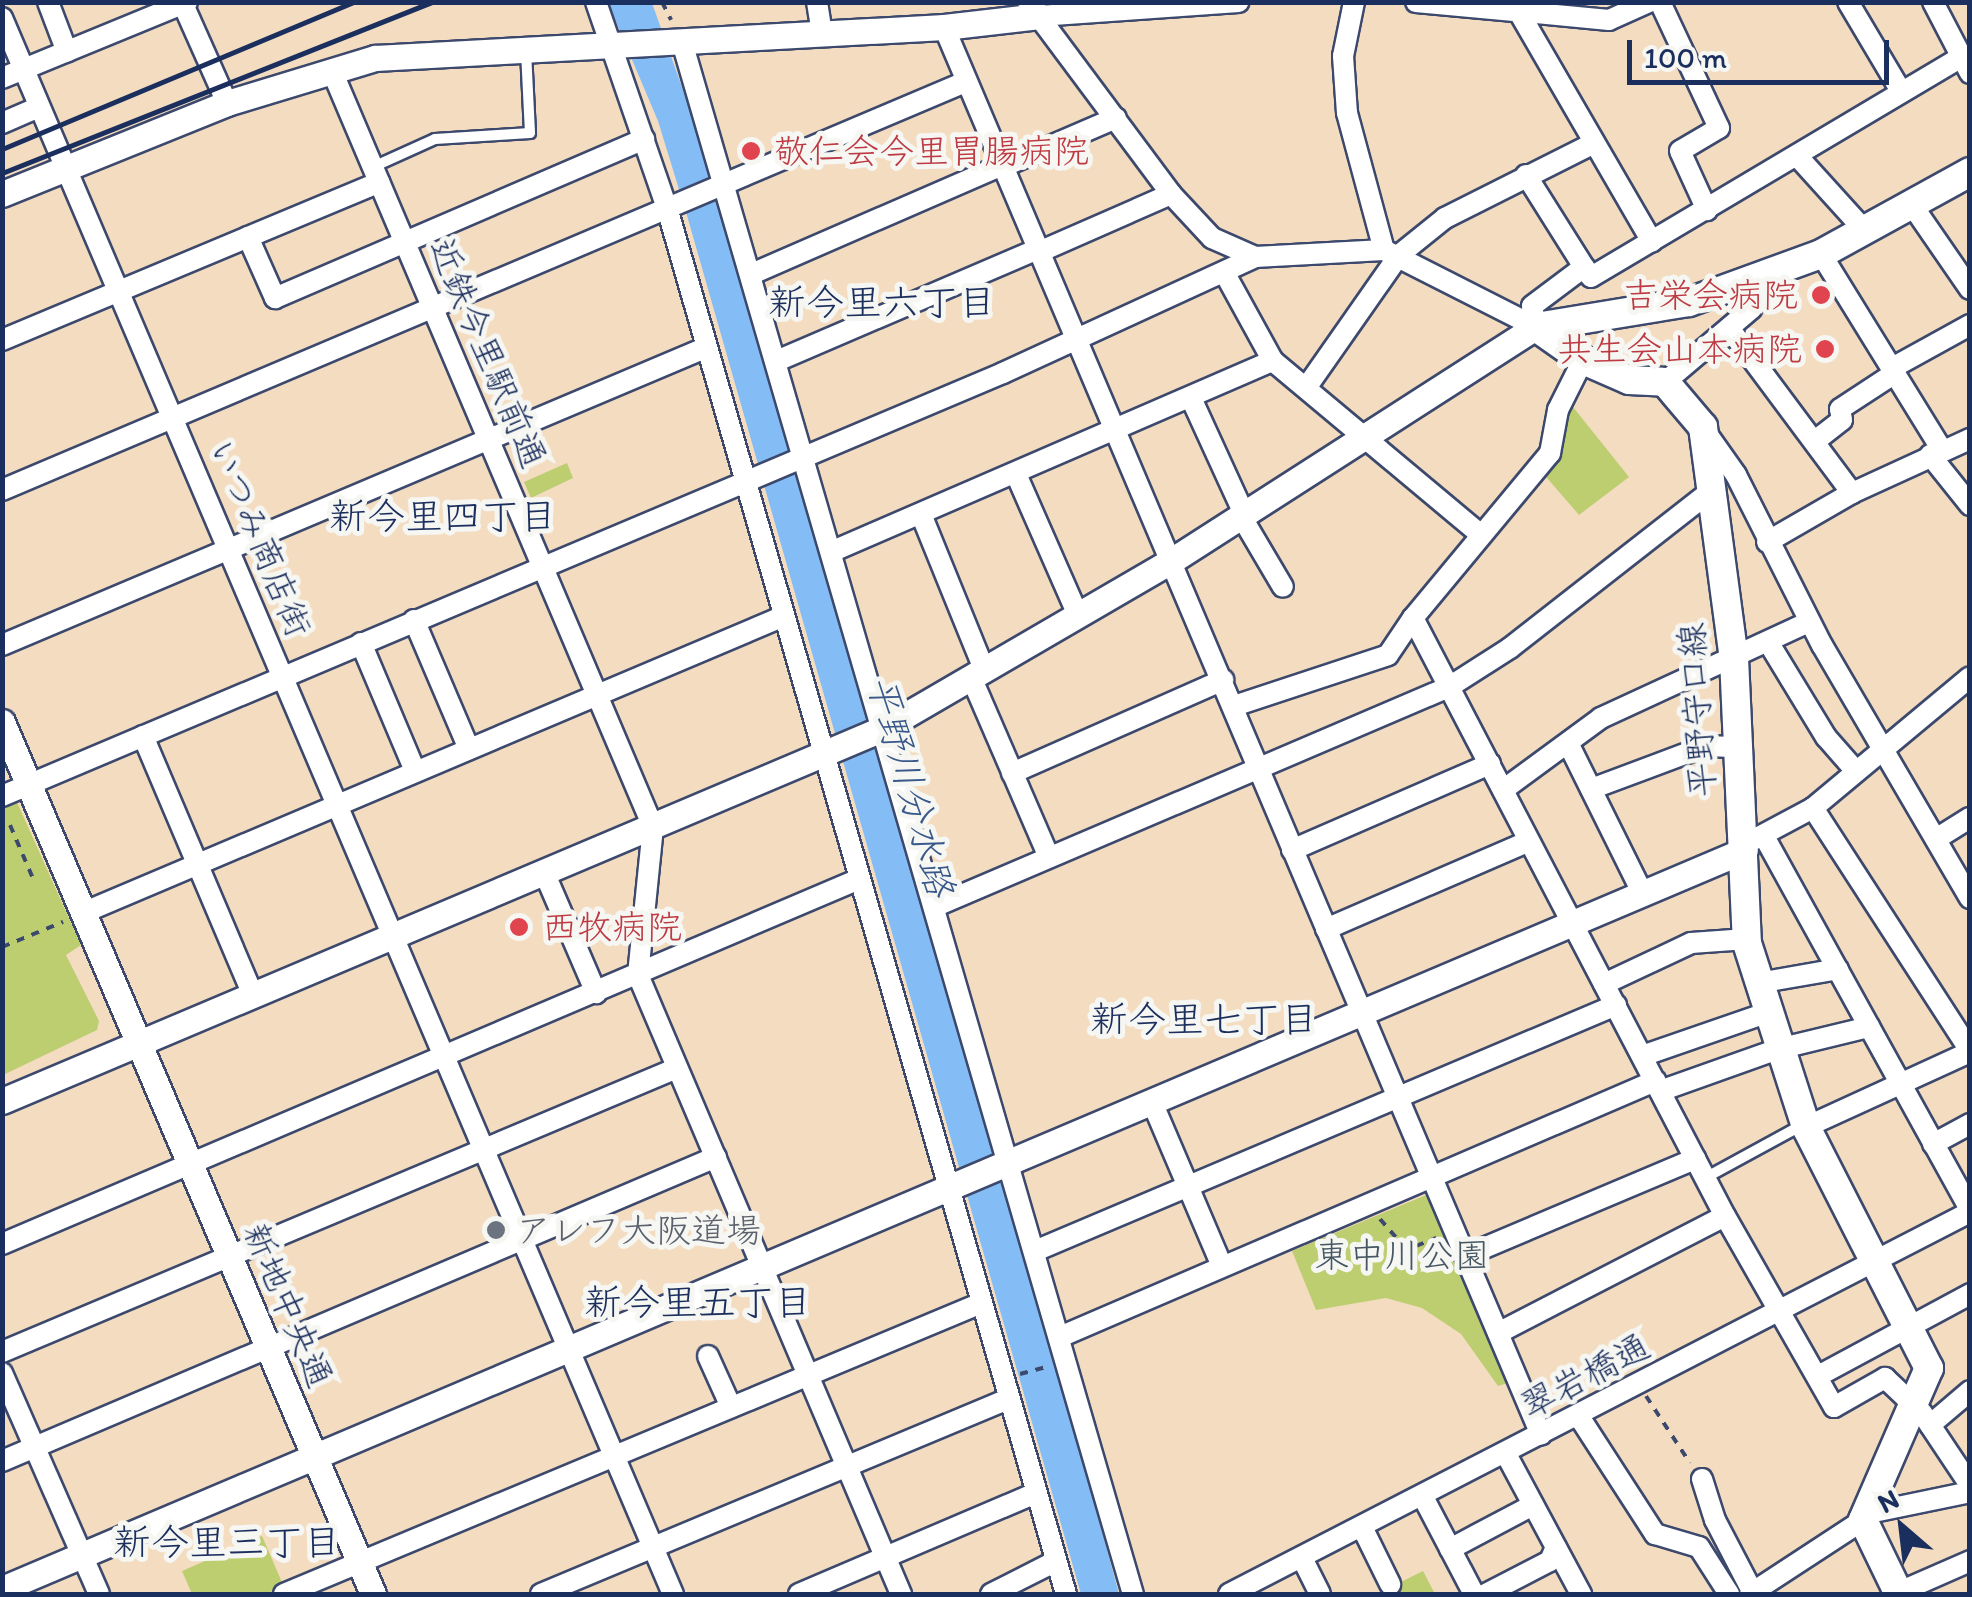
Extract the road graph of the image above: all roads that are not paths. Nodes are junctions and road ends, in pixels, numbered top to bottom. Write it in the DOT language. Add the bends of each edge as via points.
graph roads {
  1 [pos="48,2"];
  2 [pos="596,2"];
  3 [pos="817,2"];
  4 [pos="1239,2"];
  5 [pos="1354,2"];
  6 [pos="1416,2"];
  7 [pos="1649,2"];
  8 [pos="1660,2"];
  9 [pos="1848,2"];
  10 [pos="1933,2"];
  11 [pos="184,3"];
  12 [pos="1214,4"];
  13 [pos="1486,6"];
  14 [pos="1033,9"];
  15 [pos="1555,9"];
  16 [pos="1520,14"];
  17 [pos="2,18"];
  18 [pos="944,27"];
  19 [pos="822,34"];
  20 [pos="679,43"];
  21 [pos="618,47"];
  22 [pos="526,50"];
  23 [pos="68,52"];
  24 [pos="1964,56"];
  25 [pos="24,70"];
  26 [pos="332,72"];
  27 [pos="2,78"];
  28 [pos="966,82"];
  29 [pos="1899,88"];
  30 [pos="227,103"];
  31 [pos="39,106"];
  32 [pos="1116,118"];
  33 [pos="2,122"];
  34 [pos="644,140"];
  35 [pos="1594,143"];
  36 [pos="1798,157"];
  37 [pos="1002,166"];
  38 [pos="66,167"];
  39 [pos="1970,172"];
  40 [pos="376,174"];
  41 [pos="1526,175"];
  42 [pos="725,184"];
  43 [pos="2,194"];
  44 [pos="1171,194"];
  45 [pos="1912,205"];
  46 [pos="672,207"];
  47 [pos="1707,210"];
  48 [pos="1866,231"];
  49 [pos="248,237"];
  50 [pos="1652,242"];
  51 [pos="405,243"];
  52 [pos="1038,250"];
  53 [pos="1391,252"];
  54 [pos="1821,254"];
  55 [pos="1255,258"];
  56 [pos="1584,267"];
  57 [pos="1775,271"];
  58 [pos="754,272"];
  59 [pos="1224,272"];
  60 [pos="1970,289"];
  61 [pos="120,290"];
  62 [pos="432,306"];
  63 [pos="1970,325"];
  64 [pos="1536,327"];
  65 [pos="1729,328"];
  66 [pos="2,340"];
  67 [pos="1077,340"];
  68 [pos="707,347"];
  69 [pos="779,360"];
  70 [pos="1583,360"];
  71 [pos="1273,361"];
  72 [pos="1893,371"];
  73 [pos="1665,382"];
  74 [pos="1306,388"];
  75 [pos="1191,398"];
  76 [pos="173,418"];
  77 [pos="1703,428"];
  78 [pos="1116,432"];
  79 [pos="489,439"];
  80 [pos="1970,439"];
  81 [pos="1367,440"];
  82 [pos="1816,441"];
  83 [pos="1936,453"];
  84 [pos="804,455"];
  85 [pos="1016,474"];
  86 [pos="750,480"];
  87 [pos="2,490"];
  88 [pos="1712,490"];
  89 [pos="1852,493"];
  90 [pos="1970,505"];
  91 [pos="920,514"];
  92 [pos="1242,515"];
  93 [pos="1479,533"];
  94 [pos="1767,542"];
  95 [pos="231,550"];
  96 [pos="833,551"];
  97 [pos="1171,561"];
  98 [pos="542,566"];
  99 [pos="1282,587"];
  100 [pos="1078,615"];
  101 [pos="784,616"];
  102 [pos="1413,618"];
  103 [pos="414,620"];
  104 [pos="1809,622"];
  105 [pos="361,643"];
  106 [pos="1770,644"];
  107 [pos="2,645"];
  108 [pos="1734,658"];
  109 [pos="978,673"];
  110 [pos="284,677"];
  111 [pos="1970,677"];
  112 [pos="1223,680"];
  113 [pos="1449,687"];
  114 [pos="597,693"];
  115 [pos="1234,706"];
  116 [pos="2,722"];
  117 [pos="882,728"];
  118 [pos="143,736"];
  119 [pos="1568,743"];
  120 [pos="1883,746"];
  121 [pos="1739,747"];
  122 [pos="468,749"];
  123 [pos="823,754"];
  124 [pos="1490,764"];
  125 [pos="1256,768"];
  126 [pos="1855,770"];
  127 [pos="415,771"];
  128 [pos="1012,773"];
  129 [pos="29,784"];
  130 [pos="1591,788"];
  131 [pos="1503,790"];
  132 [pos="2,796"];
  133 [pos="338,804"];
  134 [pos="1813,808"];
  135 [pos="1970,818"];
  136 [pos="653,826"];
  137 [pos="1936,839"];
  138 [pos="1530,840"];
  139 [pos="1751,843"];
  140 [pos="1292,850"];
  141 [pos="1048,858"];
  142 [pos="196,864"];
  143 [pos="544,872"];
  144 [pos="859,879"];
  145 [pos="1642,892"];
  146 [pos="1970,898"];
  147 [pos="936,906"];
  148 [pos="79,915"];
  149 [pos="1572,923"];
  150 [pos="1326,929"];
  151 [pos="393,934"];
  152 [pos="1747,939"];
  153 [pos="1838,969"];
  154 [pos="638,975"];
  155 [pos="1604,984"];
  156 [pos="1758,984"];
  157 [pos="596,993"];
  158 [pos="253,995"];
  159 [pos="1616,1005"];
  160 [pos="1362,1010"];
  161 [pos="1766,1013"];
  162 [pos="1869,1027"];
  163 [pos="138,1042"];
  164 [pos="1778,1049"];
  165 [pos="1970,1052"];
  166 [pos="1642,1056"];
  167 [pos="446,1057"];
  168 [pos="678,1068"];
  169 [pos="1657,1086"];
  170 [pos="1903,1088"];
  171 [pos="1399,1099"];
  172 [pos="2,1101"];
  173 [pos="1152,1102"];
  174 [pos="1970,1124"];
  175 [pos="1805,1125"];
  176 [pos="1934,1144"];
  177 [pos="483,1148"];
  178 [pos="716,1157"];
  179 [pos="1695,1159"];
  180 [pos="1010,1161"];
  181 [pos="191,1165"];
  182 [pos="1431,1175"];
  183 [pos="1705,1178"];
  184 [pos="1188,1187"];
  185 [pos="947,1188"];
  186 [pos="1970,1211"];
  187 [pos="1725,1216"];
  188 [pos="523,1241"];
  189 [pos="2,1244"];
  190 [pos="1035,1250"];
  191 [pos="230,1256"];
  192 [pos="1465,1256"];
  193 [pos="1872,1264"];
  194 [pos="763,1266"];
  195 [pos="1222,1266"];
  196 [pos="1970,1294"];
  197 [pos="979,1304"];
  198 [pos="1777,1312"];
  199 [pos="1908,1329"];
  200 [pos="1498,1334"];
  201 [pos="1062,1336"];
  202 [pos="268,1348"];
  203 [pos="569,1348"];
  204 [pos="2,1352"];
  205 [pos="708,1356"];
  206 [pos="2,1373"];
  207 [pos="808,1374"];
  208 [pos="1818,1376"];
  209 [pos="1970,1391"];
  210 [pos="1008,1399"];
  211 [pos="731,1406"];
  212 [pos="1578,1415"];
  213 [pos="1921,1416"];
  214 [pos="1540,1434"];
  215 [pos="35,1448"];
  216 [pos="1962,1452"];
  217 [pos="1506,1454"];
  218 [pos="315,1456"];
  219 [pos="615,1456"];
  220 [pos="2,1461"];
  221 [pos="847,1466"];
  222 [pos="1702,1479"];
  223 [pos="1970,1489"];
  224 [pos="1036,1493"];
  225 [pos="1423,1496"];
  226 [pos="1533,1505"];
  227 [pos="1864,1517"];
  228 [pos="1362,1527"];
  229 [pos="1556,1547"];
  230 [pos="653,1548"];
  231 [pos="1450,1549"];
  232 [pos="82,1555"];
  233 [pos="886,1558"];
  234 [pos="1302,1558"];
  235 [pos="1056,1561"];
  236 [pos="1970,1561"];
  237 [pos="360,1563"];
  238 [pos="1390,1584"];
  239 [pos="2,1589"];
  240 [pos="99,1594"];
  241 [pos="284,1594"];
  242 [pos="374,1594"];
  243 [pos="541,1594"];
  244 [pos="673,1594"];
  245 [pos="800,1594"];
  246 [pos="901,1594"];
  247 [pos="991,1594"];
  248 [pos="1066,1594"];
  249 [pos="1133,1594"];
  250 [pos="1229,1594"];
  251 [pos="1320,1594"];
  252 [pos="1474,1594"];
  253 [pos="1486,1594"];
  254 [pos="1581,1594"];
  255 [pos="1728,1594"];
  256 [pos="1752,1594"];
  257 [pos="1898,1594"];
  1 -- 23 [label="street"];
  2 -- 21 [label="street"];
  3 -- 19 [label="street"];
  4 -- 12 [label="street"];
  5 -- 53 [label="street" via="1343,56 1346,113"];
  6 -- 13 [label="street"];
  7 -- 15 [label="street" via="1610,20"];
  8 -- 47 [label="street" via="1719,128 1680,151"];
  9 -- 29 [label="street"];
  10 -- 24 [label="street"];
  11 -- 23 [label="street"];
  11 -- 30 [label="street"];
  12 -- 14 [label="street"];
  13 -- 16 [label="street"];
  14 -- 18 [label="street"];
  14 -- 32 [label="street"];
  15 -- 16 [label="street"];
  16 -- 35 [label="street"];
  17 -- 25 [label="street, いつみ商店街"];
  18 -- 19 [label="street"];
  18 -- 28 [label="street"];
  19 -- 20 [label="street"];
  20 -- 21 [label="street"];
  20 -- 42 [label="street"];
  21 -- 22 [label="street"];
  21 -- 34 [label="street"];
  22 -- 26 [label="street" via="376,58"];
  22 -- 40 [label="lane" via="530,133 435,140"];
  23 -- 25 [label="street"];
  24 -- 29 [label="street"];
  25 -- 27 [label="street"];
  25 -- 31 [label="street, いつみ商店街"];
  26 -- 30 [label="street"];
  26 -- 40 [label="street, 近鉄今里駅前通"];
  28 -- 37 [label="street"];
  28 -- 42 [label="street"];
  29 -- 36 [label="street"];
  30 -- 38 [label="street"];
  31 -- 33 [label="street"];
  31 -- 38 [label="street, いつみ商店街"];
  32 -- 37 [label="street"];
  32 -- 44 [label="street"];
  34 -- 46 [label="street"];
  34 -- 51 [label="street"];
  35 -- 41 [label="street"];
  35 -- 50 [label="street"];
  36 -- 47 [label="street"];
  36 -- 48 [label="street"];
  37 -- 52 [label="street"];
  37 -- 58 [label="street"];
  38 -- 43 [label="street"];
  38 -- 61 [label="street, いつみ商店街"];
  39 -- 45 [label="main road"];
  40 -- 49 [label="street"];
  40 -- 51 [label="street, 近鉄今里駅前通"];
  41 -- 53 [label="street"];
  41 -- 56 [label="street"];
  42 -- 46 [label="street"];
  42 -- 58 [label="street"];
  44 -- 52 [label="street"];
  44 -- 55 [label="street" via="1212,238"];
  45 -- 48 [label="main road"];
  45 -- 60 [label="street"];
  46 -- 62 [label="street"];
  46 -- 68 [label="street"];
  47 -- 50 [label="street"];
  48 -- 54 [label="main road"];
  49 -- 51 [label="street" via="275,298"];
  49 -- 61 [label="street"];
  50 -- 56 [label="street" via="1591,277"];
  51 -- 62 [label="street, 近鉄今里駅前通"];
  52 -- 67 [label="street"];
  52 -- 69 [label="street"];
  53 -- 55 [label="street"];
  53 -- 64 [label="street"];
  53 -- 74 [label="street"];
  54 -- 57 [label="main road"];
  54 -- 72 [label="street"];
  55 -- 59 [label="street"];
  56 -- 64 [label="street" via="1532,306"];
  57 -- 64 [label="main road" via="1689,302"];
  57 -- 65 [label="street" via="1765,292"];
  58 -- 69 [label="street"];
  59 -- 67 [label="street"];
  59 -- 71 [label="street"];
  61 -- 66 [label="street"];
  61 -- 76 [label="street, いつみ商店街"];
  62 -- 76 [label="street"];
  62 -- 79 [label="street, 近鉄今里駅前通"];
  63 -- 72 [label="street"];
  64 -- 70 [label="main road"];
  64 -- 81 [label="street"];
  65 -- 73 [label="street"];
  65 -- 82 [label="street"];
  67 -- 78 [label="street"];
  67 -- 84 [label="street"];
  68 -- 79 [label="street"];
  68 -- 86 [label="street"];
  69 -- 84 [label="street"];
  70 -- 73 [label="main road" via="1629,380"];
  70 -- 93 [label="street" via="1558,410 1550,453"];
  71 -- 74 [label="street"];
  71 -- 75 [label="street"];
  72 -- 82 [label="street" via="1840,409 1842,420"];
  72 -- 83 [label="street"];
  73 -- 77 [label="main road"];
  74 -- 81 [label="street"];
  75 -- 78 [label="street"];
  75 -- 92 [label="street"];
  76 -- 87 [label="street"];
  76 -- 95 [label="street, いつみ商店街"];
  77 -- 88 [label="main road, 平野守口線"];
  77 -- 94 [label="street" via="1736,474"];
  78 -- 85 [label="street"];
  78 -- 97 [label="street"];
  79 -- 95 [label="street"];
  79 -- 98 [label="street, 近鉄今里駅前通"];
  80 -- 83 [label="street"];
  81 -- 92 [label="street"];
  81 -- 93 [label="street"];
  82 -- 89 [label="street"];
  83 -- 89 [label="street"];
  83 -- 90 [label="street"];
  84 -- 86 [label="street"];
  84 -- 96 [label="street"];
  85 -- 91 [label="street"];
  85 -- 100 [label="street"];
  86 -- 98 [label="street"];
  86 -- 101 [label="street"];
  88 -- 108 [label="main road, 平野守口線"];
  88 -- 113 [label="street" via="1510,648"];
  89 -- 94 [label="street"];
  91 -- 96 [label="street"];
  91 -- 109 [label="street"];
  92 -- 97 [label="street"];
  92 -- 99 [label="street"];
  93 -- 102 [label="street"];
  94 -- 104 [label="street"];
  95 -- 107 [label="street"];
  95 -- 110 [label="street, いつみ商店街"];
  96 -- 117 [label="street"];
  97 -- 100 [label="street"];
  97 -- 112 [label="street"];
  98 -- 103 [label="street"];
  98 -- 114 [label="street, 近鉄今里駅前通"];
  100 -- 109 [label="street"];
  101 -- 114 [label="street"];
  101 -- 123 [label="street"];
  102 -- 113 [label="street"];
  102 -- 115 [label="street" via="1388,656"];
  103 -- 105 [label="street"];
  103 -- 122 [label="street"];
  104 -- 106 [label="street"];
  104 -- 120 [label="street"];
  105 -- 110 [label="street"];
  105 -- 127 [label="street"];
  106 -- 108 [label="street"];
  106 -- 126 [label="street" via="1826,738"];
  108 -- 119 [label="street" via="1601,718"];
  108 -- 121 [label="main road, 平野守口線"];
  109 -- 117 [label="street"];
  109 -- 128 [label="street"];
  110 -- 118 [label="street"];
  110 -- 133 [label="street, いつみ商店街"];
  111 -- 120 [label="street"];
  112 -- 115 [label="street"];
  112 -- 128 [label="street"];
  113 -- 124 [label="street"];
  113 -- 125 [label="street"];
  114 -- 122 [label="street"];
  114 -- 136 [label="street, 近鉄今里駅前通"];
  115 -- 125 [label="street"];
  116 -- 129 [label="street, 新地中央通"];
  117 -- 123 [label="street"];
  117 -- 147 [label="street"];
  118 -- 129 [label="street"];
  118 -- 142 [label="street"];
  119 -- 130 [label="street"];
  119 -- 131 [label="street"];
  120 -- 126 [label="street"];
  120 -- 137 [label="street"];
  121 -- 130 [label="street" via="1706,746"];
  121 -- 139 [label="main road, 平野守口線"];
  122 -- 127 [label="street"];
  123 -- 136 [label="street"];
  123 -- 144 [label="street"];
  124 -- 131 [label="street"];
  124 -- 140 [label="street"];
  125 -- 140 [label="street"];
  125 -- 141 [label="street"];
  126 -- 134 [label="street"];
  127 -- 133 [label="street"];
  128 -- 141 [label="street"];
  129 -- 132 [label="street"];
  129 -- 148 [label="street, 新地中央通"];
  130 -- 145 [label="street"];
  131 -- 138 [label="street"];
  133 -- 142 [label="street"];
  133 -- 151 [label="street, いつみ商店街"];
  134 -- 139 [label="street"];
  134 -- 165 [label="street"];
  135 -- 137 [label="street"];
  136 -- 143 [label="street"];
  136 -- 154 [label="street"];
  137 -- 146 [label="street"];
  138 -- 149 [label="street"];
  138 -- 150 [label="street"];
  139 -- 145 [label="street"];
  139 -- 152 [label="main road, 平野守口線"];
  139 -- 153 [label="street"];
  140 -- 150 [label="street"];
  141 -- 147 [label="street"];
  142 -- 148 [label="street"];
  142 -- 158 [label="street"];
  143 -- 151 [label="street"];
  143 -- 157 [label="street"];
  144 -- 154 [label="street"];
  144 -- 185 [label="street"];
  145 -- 149 [label="street"];
  147 -- 180 [label="street"];
  148 -- 163 [label="street, 新地中央通"];
  149 -- 155 [label="street"];
  149 -- 160 [label="street"];
  150 -- 160 [label="street"];
  151 -- 158 [label="street"];
  151 -- 167 [label="street, いつみ商店街"];
  152 -- 155 [label="street" via="1691,943"];
  152 -- 156 [label="main road, 平野守口線"];
  153 -- 156 [label="street"];
  153 -- 162 [label="street"];
  154 -- 157 [label="street"];
  154 -- 168 [label="street"];
  155 -- 159 [label="street"];
  156 -- 161 [label="main road, 平野守口線"];
  157 -- 167 [label="street"];
  158 -- 163 [label="street"];
  159 -- 166 [label="street"];
  159 -- 171 [label="street"];
  160 -- 171 [label="street"];
  160 -- 173 [label="street"];
  161 -- 164 [label="main road, 平野守口線"];
  161 -- 166 [label="street"];
  162 -- 164 [label="street"];
  162 -- 170 [label="street"];
  163 -- 172 [label="street"];
  163 -- 181 [label="street, 新地中央通"];
  164 -- 169 [label="street"];
  164 -- 175 [label="main road, 平野守口線"];
  165 -- 170 [label="street"];
  166 -- 169 [label="street"];
  167 -- 177 [label="street, いつみ商店街"];
  167 -- 181 [label="street"];
  168 -- 177 [label="street"];
  168 -- 178 [label="street"];
  169 -- 179 [label="street"];
  169 -- 182 [label="street"];
  170 -- 175 [label="street"];
  170 -- 176 [label="street"];
  171 -- 182 [label="street"];
  171 -- 184 [label="street"];
  173 -- 180 [label="street"];
  173 -- 184 [label="street"];
  174 -- 176 [label="street"];
  175 -- 183 [label="lane"];
  175 -- 193 [label="main road, 平野守口線"];
  176 -- 186 [label="street"];
  177 -- 188 [label="street, いつみ商店街"];
  177 -- 191 [label="street"];
  178 -- 188 [label="street"];
  178 -- 194 [label="street"];
  179 -- 183 [label="street"];
  179 -- 192 [label="street"];
  180 -- 185 [label="street"];
  180 -- 190 [label="street"];
  181 -- 189 [label="street"];
  181 -- 191 [label="street, 新地中央通"];
  182 -- 192 [label="street"];
  182 -- 195 [label="street"];
  183 -- 187 [label="street"];
  184 -- 190 [label="street"];
  184 -- 195 [label="street"];
  185 -- 194 [label="street"];
  185 -- 197 [label="street"];
  186 -- 193 [label="street, 翠岩橋通"];
  187 -- 198 [label="street"];
  187 -- 200 [label="street"];
  188 -- 202 [label="street"];
  188 -- 203 [label="street, いつみ商店街"];
  190 -- 201 [label="street"];
  191 -- 202 [label="street, 新地中央通"];
  191 -- 204 [label="street"];
  192 -- 200 [label="street"];
  193 -- 198 [label="street, 翠岩橋通"];
  193 -- 199 [label="main road, 平野守口線"];
  194 -- 203 [label="street"];
  194 -- 207 [label="street"];
  195 -- 201 [label="street"];
  196 -- 199 [label="street"];
  197 -- 207 [label="street"];
  197 -- 210 [label="street"];
  198 -- 208 [label="street"];
  198 -- 212 [label="street, 翠岩橋通"];
  199 -- 208 [label="street"];
  199 -- 213 [label="main road, 平野守口線" via="1929,1368"];
  200 -- 214 [label="street"];
  201 -- 249 [label="street"];
  202 -- 215 [label="street"];
  202 -- 218 [label="street, 新地中央通"];
  203 -- 218 [label="street"];
  203 -- 219 [label="street, いつみ商店街"];
  205 -- 211 [label="street"];
  206 -- 215 [label="street"];
  207 -- 211 [label="street"];
  207 -- 221 [label="street"];
  208 -- 213 [label="street" via="1834,1407 1885,1378"];
  209 -- 213 [label="street"];
  210 -- 221 [label="street"];
  210 -- 224 [label="street"];
  211 -- 219 [label="street"];
  212 -- 214 [label="street, 翠岩橋通"];
  212 -- 255 [label="street" via="1655,1534 1699,1547"];
  213 -- 216 [label="street"];
  213 -- 227 [label="main road, 平野守口線"];
  214 -- 217 [label="street, 翠岩橋通"];
  215 -- 220 [label="street"];
  215 -- 232 [label="street"];
  216 -- 223 [label="street"];
  217 -- 225 [label="street, 翠岩橋通"];
  217 -- 226 [label="street"];
  218 -- 232 [label="street"];
  218 -- 237 [label="street, 新地中央通"];
  219 -- 230 [label="street, いつみ商店街"];
  219 -- 237 [label="street"];
  221 -- 230 [label="street"];
  221 -- 233 [label="street"];
  222 -- 256 [label="street"];
  223 -- 227 [label="street"];
  224 -- 233 [label="street"];
  224 -- 235 [label="street"];
  225 -- 228 [label="street, 翠岩橋通"];
  225 -- 231 [label="street"];
  226 -- 229 [label="street"];
  226 -- 231 [label="street"];
  227 -- 256 [label="street"];
  227 -- 257 [label="main road"];
  228 -- 234 [label="street, 翠岩橋通"];
  228 -- 238 [label="street"];
  229 -- 253 [label="street" via="1550,1561"];
  229 -- 254 [label="street"];
  230 -- 243 [label="street"];
  230 -- 244 [label="street, いつみ商店街"];
  231 -- 252 [label="street"];
  232 -- 239 [label="street"];
  232 -- 240 [label="street"];
  233 -- 245 [label="street"];
  233 -- 246 [label="street"];
  234 -- 250 [label="street, 翠岩橋通"];
  234 -- 251 [label="street"];
  235 -- 247 [label="street"];
  235 -- 248 [label="street"];
  236 -- 257 [label="street"];
  237 -- 241 [label="street"];
  237 -- 242 [label="street, 新地中央通"];
}
